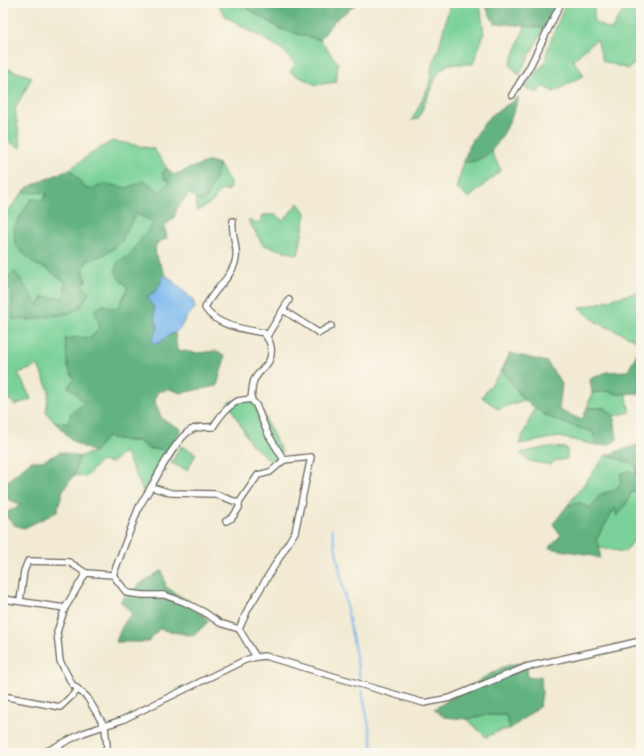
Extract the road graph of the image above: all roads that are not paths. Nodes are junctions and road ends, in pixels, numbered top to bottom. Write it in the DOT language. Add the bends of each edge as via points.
graph roads {
  1 [pos="561,3"];
  2 [pos="512,95"];
  3 [pos="233,221"];
  4 [pos="289,300"];
  5 [pos="283,310"];
  6 [pos="331,326"];
  7 [pos="267,336"];
  8 [pos="251,399"];
  9 [pos="284,460"];
  10 [pos="151,487"];
  11 [pos="239,503"];
  12 [pos="226,521"];
  13 [pos="86,573"];
  14 [pos="113,575"];
  15 [pos="3,599"];
  16 [pos="20,600"];
  17 [pos="65,608"];
  18 [pos="239,629"];
  19 [pos="641,641"];
  20 [pos="256,657"];
  21 [pos="78,690"];
  22 [pos="3,696"];
  23 [pos="105,727"];
  24 [pos="43,753"];
  25 [pos="104,753"];
  1 -- 2 [label="street" via="529,68"];
  3 -- 7 [label="street" via="237,257 233,270 208,300 205,308 217,321 264,333"];
  4 -- 5 [label="street"];
  5 -- 6 [label="street" via="319,333"];
  5 -- 7 [label="street"];
  7 -- 8 [label="street" via="272,356 254,381"];
  8 -- 9 [label="street"];
  8 -- 10 [label="street" via="238,401 231,406 213,427 190,430 180,439"];
  9 -- 11 [label="street" via="270,472 258,475"];
  9 -- 18 [label="street" via="311,457 295,532 248,609"];
  10 -- 11 [label="street" via="172,492 215,494"];
  10 -- 14 [label="street" via="139,507"];
  11 -- 12 [label="street" via="239,508 232,518"];
  13 -- 14 [label="street"];
  13 -- 16 [label="street" via="69,562 28,561"];
  13 -- 17 [label="street"];
  14 -- 18 [label="street" via="127,593 143,596 164,595 204,612 220,623"];
  15 -- 16 [label="street"];
  16 -- 17 [label="street"];
  17 -- 21 [label="street" via="57,632 60,661"];
  18 -- 20 [label="street"];
  19 -- 20 [label="street" via="526,667 450,698 424,703 264,656"];
  20 -- 23 [label="street"];
  21 -- 22 [label="street" via="60,707"];
  21 -- 23 [label="street" via="87,697"];
  23 -- 24 [label="street" via="84,733"];
  23 -- 25 [label="street" via="107,746"];
}
